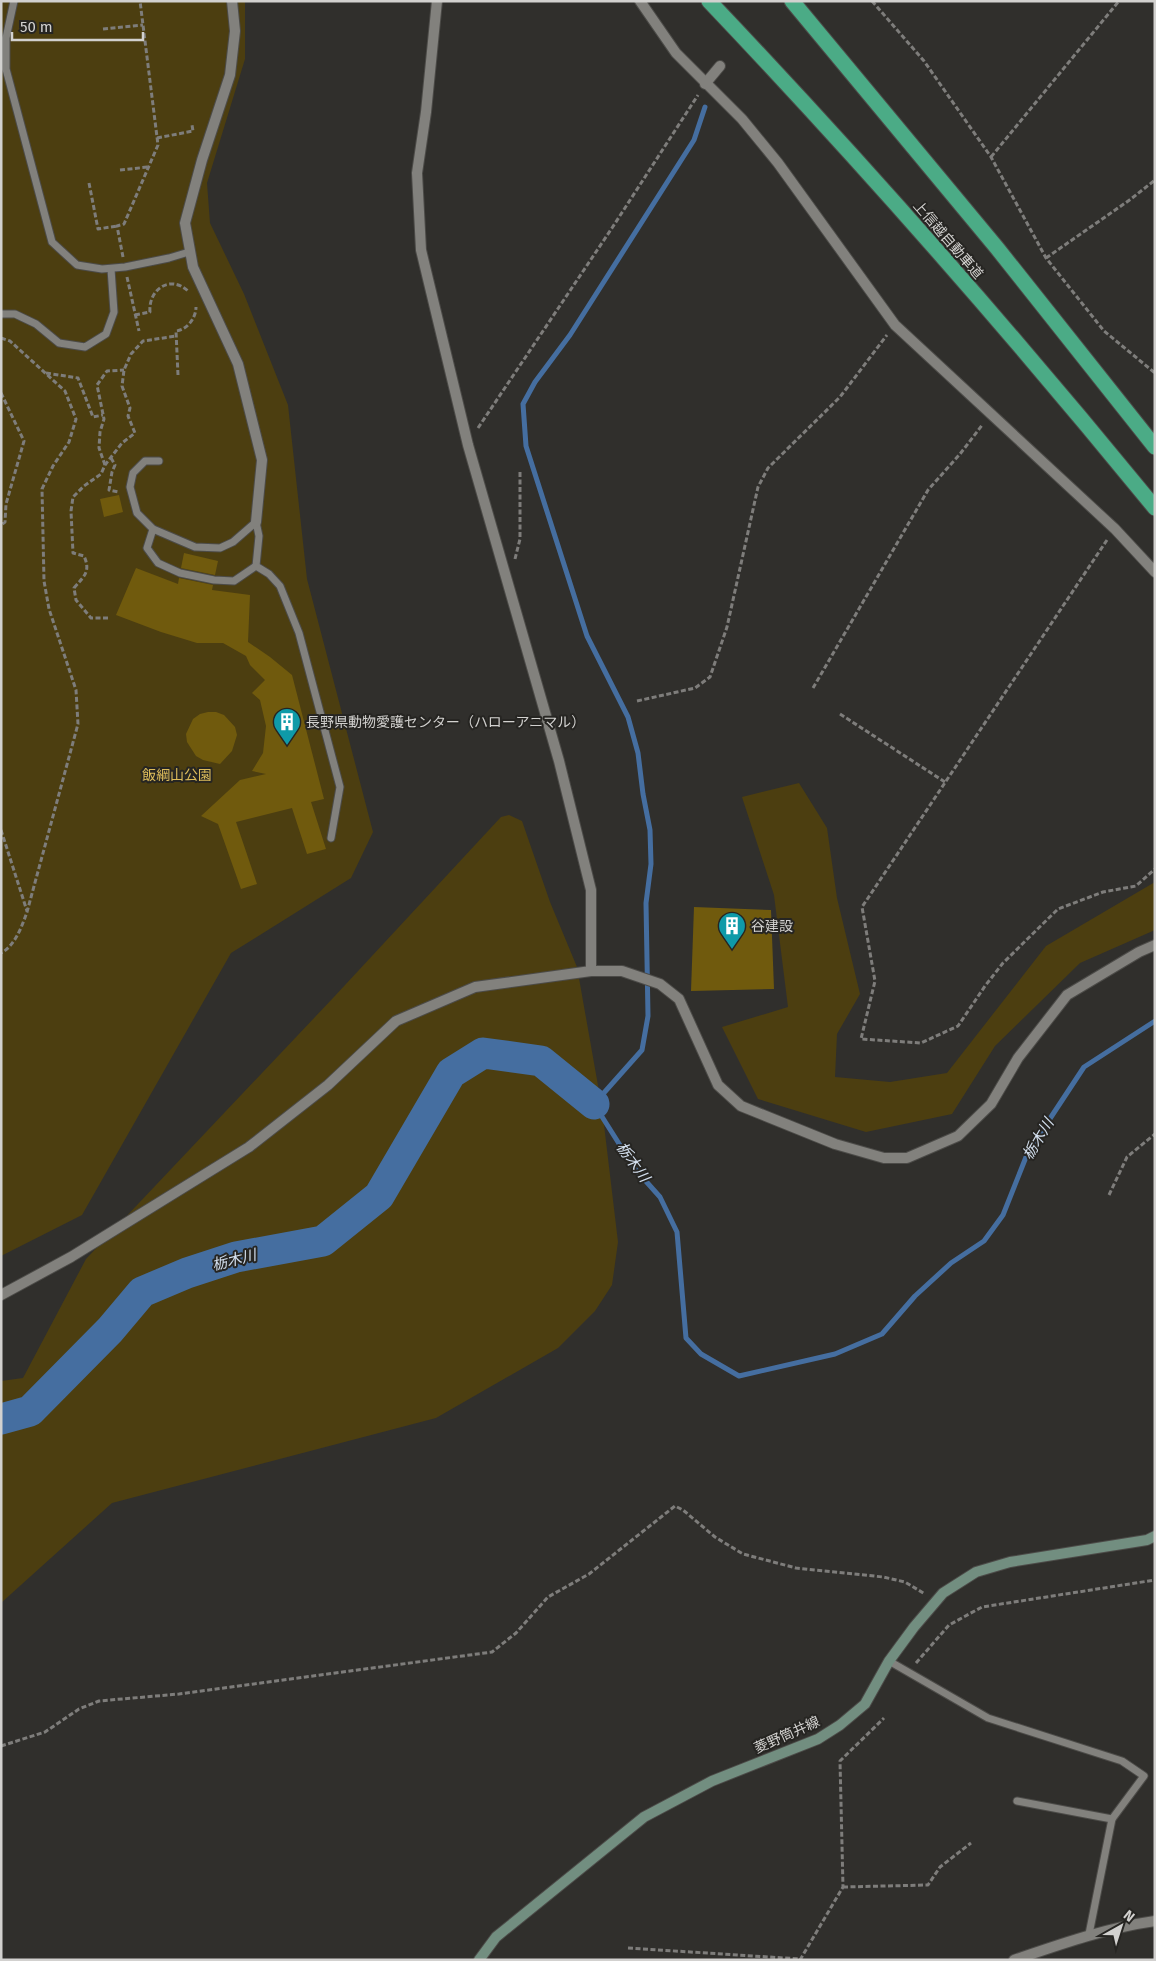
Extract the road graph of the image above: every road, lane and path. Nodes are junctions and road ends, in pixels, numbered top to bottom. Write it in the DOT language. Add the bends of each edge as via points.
graph roads {
  1 [pos="14,1"];
  2 [pos="140,1"];
  3 [pos="232,1"];
  4 [pos="437,1"];
  5 [pos="640,1"];
  6 [pos="709,1"];
  7 [pos="792,1"];
  8 [pos="872,1"];
  9 [pos="1119,1"];
  10 [pos="143,25"];
  11 [pos="103,30"];
  12 [pos="720,66"];
  13 [pos="705,84"];
  14 [pos="192,125"];
  15 [pos="157,138"];
  16 [pos="991,157"];
  17 [pos="148,167"];
  18 [pos="120,170"];
  19 [pos="1155,180"];
  20 [pos="89,183"];
  21 [pos="117,226"];
  22 [pos="189,252"];
  23 [pos="123,255"];
  24 [pos="1046,258"];
  25 [pos="111,269"];
  26 [pos="127,277"];
  27 [pos="190,293"];
  28 [pos="194,299"];
  29 [pos="1,314"];
  30 [pos="135,315"];
  31 [pos="895,325"];
  32 [pos="139,331"];
  33 [pos="176,336"];
  34 [pos="1,338"];
  35 [pos="124,370"];
  36 [pos="45,373"];
  37 [pos="1155,373"];
  38 [pos="178,374"];
  39 [pos="1,393"];
  40 [pos="991,414"];
  41 [pos="103,415"];
  42 [pos="468,445"];
  43 [pos="1155,447"];
  44 [pos="111,458"];
  45 [pos="159,461"];
  46 [pos="105,465"];
  47 [pos="520,470"];
  48 [pos="132,494"];
  49 [pos="1,498"];
  50 [pos="6,504"];
  51 [pos="1155,508"];
  52 [pos="256,522"];
  53 [pos="1,525"];
  54 [pos="153,529"];
  55 [pos="1115,529"];
  56 [pos="256,566"];
  57 [pos="1155,572"];
  58 [pos="508,589"];
  59 [pos="108,618"];
  60 [pos="813,688"];
  61 [pos="637,701"];
  62 [pos="840,714"];
  63 [pos="945,782"];
  64 [pos="1,830"];
  65 [pos="331,838"];
  66 [pos="1155,869"];
  67 [pos="27,912"];
  68 [pos="1155,945"];
  69 [pos="1,953"];
  70 [pos="591,971"];
  71 [pos="1155,1134"];
  72 [pos="1109,1195"];
  73 [pos="1,1295"];
  74 [pos="1155,1536"];
  75 [pos="1155,1580"];
  76 [pos="937,1600"];
  77 [pos="890,1662"];
  78 [pos="907,1673"];
  79 [pos="884,1718"];
  80 [pos="1,1746"];
  81 [pos="1017,1801"];
  82 [pos="1112,1819"];
  83 [pos="971,1843"];
  84 [pos="843,1887"];
  85 [pos="1155,1921"];
  86 [pos="1089,1934"];
  87 [pos="628,1948"];
  88 [pos="800,1959"];
  89 [pos="479,1960"];
  90 [pos="1014,1960"];
  1 -- 25 [label="lane" via="6,38 6,69 52,242 77,265"];
  2 -- 10 [label="path"];
  3 -- 22 [label="street" via="235,31 230,75 185,223"];
  4 -- 42 [label="street" via="417,172 421,250"];
  5 -- 13 [label="street" via="676,53"];
  6 -- 51 [label="highway, 上信越自動車道" via="943,258"];
  7 -- 43 [label="highway"];
  8 -- 16 [label="path" via="924,61"];
  9 -- 16 [label="path"];
  10 -- 11 [label="path"];
  10 -- 15 [label="path"];
  12 -- 13 [label="street"];
  13 -- 31 [label="street" via="742,119 778,163"];
  13 -- 42 [label="path"];
  14 -- 15 [label="path" via="193,131"];
  15 -- 17 [label="path" via="158,145"];
  16 -- 24 [label="path"];
  17 -- 18 [label="path"];
  17 -- 21 [label="path" via="124,224"];
  19 -- 24 [label="path"];
  20 -- 21 [label="path" via="98,229"];
  21 -- 23 [label="path"];
  22 -- 25 [label="lane"];
  22 -- 52 [label="street" via="238,364 262,460"];
  24 -- 37 [label="path" via="1104,330"];
  25 -- 29 [label="lane" via="114,312 106,334 84,347 58,343 36,324 16,314"];
  26 -- 30 [label="path"];
  27 -- 30 [label="path" via="177,284 160,287 150,303 150,312"];
  28 -- 33 [label="path" via="194,317 181,331 176,331"];
  30 -- 32 [label="path"];
  31 -- 40 [label="street"];
  31 -- 61 [label="path" via="840,397 768,468 758,487 727,626 710,677 695,688"];
  33 -- 35 [label="path" via="143,341 131,354"];
  33 -- 38 [label="path"];
  34 -- 36 [label="path" via="10,341"];
  35 -- 41 [label="path" via="106,371 97,385"];
  35 -- 44 [label="path" via="122,386 135,433"];
  36 -- 41 [label="path" via="78,378 93,416"];
  36 -- 67 [label="path" via="65,391 76,419 69,442 42,489 44,581 49,609 76,690 78,724"];
  39 -- 50 [label="path" via="24,441"];
  40 -- 55 [label="street"];
  40 -- 60 [label="path" via="928,490"];
  41 -- 46 [label="path" via="99,448"];
  42 -- 58 [label="street"];
  44 -- 46 [label="path"];
  44 -- 48 [label="path" via="115,465 109,490"];
  45 -- 48 [label="lane" via="145,461 133,473"];
  46 -- 59 [label="path" via="101,474 73,497 72,541 73,554 84,556 88,565 85,575 74,588 76,600 91,618"];
  47 -- 58 [label="path" via="520,539"];
  48 -- 54 [label="lane" via="137,513"];
  49 -- 50 [label="path"];
  50 -- 53 [label="path" via="5,522"];
  52 -- 54 [label="lane" via="233,542 220,548 195,547"];
  52 -- 56 [label="lane" via="259,536"];
  54 -- 56 [label="lane" via="148,548 158,563 180,574 234,580"];
  55 -- 57 [label="street"];
  55 -- 63 [label="path"];
  56 -- 65 [label="lane" via="280,586 299,633 340,787"];
  58 -- 70 [label="street" via="559,761 591,890"];
  62 -- 63 [label="path"];
  63 -- 66 [label="path" via="862,906 875,981 861,1039 921,1043 958,1026 1003,963 1058,909 1103,892 1136,886"];
  64 -- 67 [label="path"];
  67 -- 69 [label="path" via="20,932"];
  68 -- 70 [label="street" via="1067,995 1018,1058 991,1104 958,1136 907,1158 884,1158 835,1144 741,1106 718,1085 679,999 660,984 622,971"];
  70 -- 73 [label="street" via="475,987 396,1021 328,1085 249,1147 71,1257"];
  71 -- 72 [label="path" via="1127,1157"];
  74 -- 76 [label="main road, 菱野筒井線" via="1147,1540 1010,1562 976,1572"];
  75 -- 78 [label="path" via="982,1607 949,1625"];
  76 -- 77 [label="main road, 菱野筒井線"];
  76 -- 80 [label="path" via="905,1582 796,1568 743,1554 675,1506 589,1574 548,1597 516,1633 492,1652 179,1694 99,1701 79,1709 45,1732"];
  77 -- 78 [label="lane"];
  77 -- 89 [label="main road, 菱野筒井線" via="865,1704 840,1725 818,1739 712,1781 644,1817 496,1937"];
  78 -- 82 [label="lane" via="988,1718 1122,1761 1144,1776"];
  79 -- 84 [label="path" via="840,1761"];
  81 -- 82 [label="lane"];
  82 -- 86 [label="lane"];
  83 -- 84 [label="path" via="940,1867 928,1885"];
  84 -- 88 [label="path"];
  85 -- 86 [label="street"];
  86 -- 90 [label="street"];
  87 -- 88 [label="path"];
}
